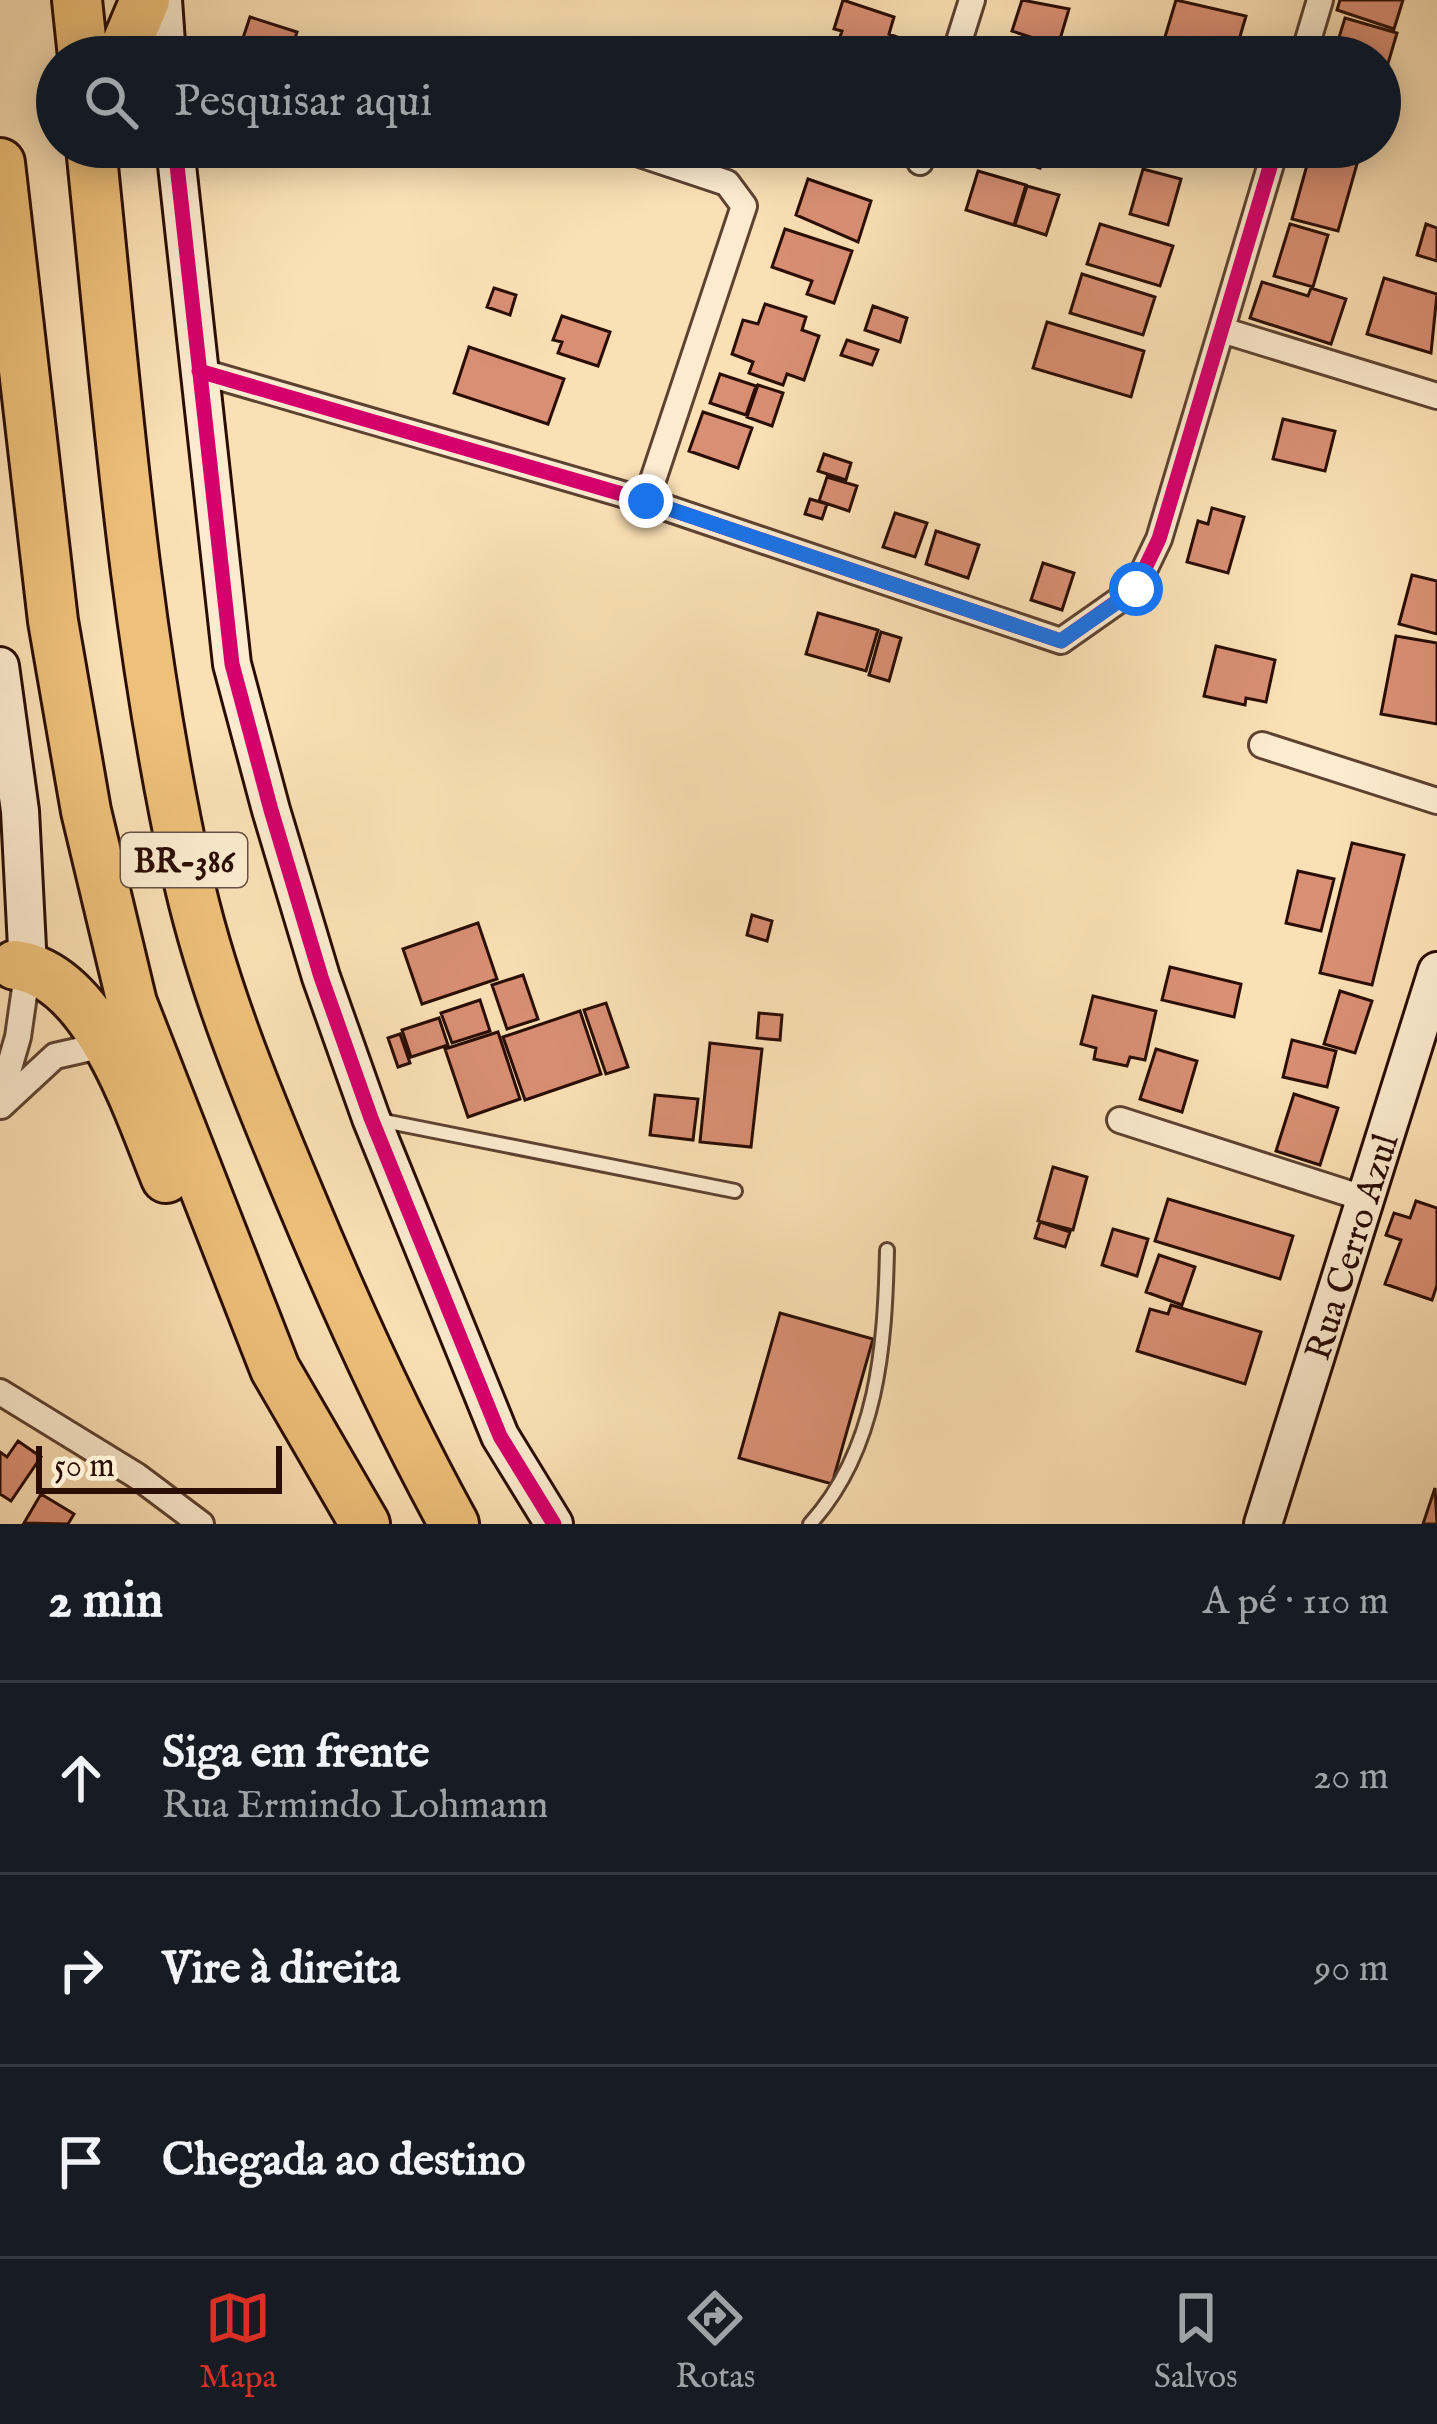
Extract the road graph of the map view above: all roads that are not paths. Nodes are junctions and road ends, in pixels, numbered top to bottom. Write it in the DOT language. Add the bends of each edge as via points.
graph roads {
  1 [pos="77,0"];
  2 [pos="145,0"];
  3 [pos="163,0"];
  4 [pos="972,0"];
  5 [pos="1320,0"];
  6 [pos="80,36"];
  7 [pos="130,36"];
  8 [pos="166,36"];
  9 [pos="961,36"];
  10 [pos="1309,36"];
  11 [pos="0,163"];
  12 [pos="93,168"];
  13 [pos="177,168"];
  14 [pos="682,168"];
  15 [pos="1270,168"];
  16 [pos="1222,330"];
  17 [pos="199,371"];
  18 [pos="1437,396"];
  19 [pos="646,501"];
  20 [pos="0,666"];
  21 [pos="1262,745"];
  22 [pos="1437,801"];
  23 [pos="0,822"];
  24 [pos="21,966"];
  25 [pos="1437,971"];
  26 [pos="108,1044"];
  27 [pos="0,1059"];
  28 [pos="0,1104"];
  29 [pos="371,1118"];
  30 [pos="1120,1120"];
  31 [pos="736,1191"];
  32 [pos="1366,1199"];
  33 [pos="887,1250"];
  34 [pos="275,1369"];
  35 [pos="0,1392"];
  36 [pos="201,1524"];
  37 [pos="365,1524"];
  38 [pos="454,1524"];
  39 [pos="554,1524"];
  40 [pos="810,1524"];
  41 [pos="1263,1524"];
  1 -- 6 [label="highway"];
  2 -- 7 [label="highway"];
  3 -- 8 [label="street"];
  4 -- 9 [label="street"];
  5 -- 10 [label="street"];
  11 -- 34 [label="highway, BR-386" via="53,621 86,811 133,1003"];
  12 -- 38 [label="highway, BR-386" via="138,608 187,874 275,1137 397,1421"];
  13 -- 17 [label="street"];
  14 -- 19 [label="street" via="727,183 744,206"];
  15 -- 16 [label="street"];
  16 -- 18 [label="street"];
  16 -- 19 [label="street" via="1159,539 1136,589 1061,641"];
  17 -- 19 [label="street"];
  17 -- 29 [label="street" via="232,664 321,977"];
  20 -- 24 [label="street" via="20,811"];
  21 -- 22 [label="street"];
  23 -- 24 [label="street"];
  24 -- 26 [label="highway" via="82,1006"];
  24 -- 27 [label="street"];
  24 -- 28 [label="street"];
  25 -- 32 [label="street, Rua Cerro Azul"];
  26 -- 28 [label="street" via="56,1056"];
  26 -- 34 [label="highway" via="228,1316"];
  29 -- 31 [label="lane"];
  29 -- 39 [label="street" via="500,1436"];
  30 -- 32 [label="street"];
  32 -- 41 [label="street, Rua Cerro Azul"];
  33 -- 40 [label="lane" via="885,1336 866,1428 834,1498"];
  34 -- 37 [label="highway, BR-386"];
  35 -- 36 [label="street"];
}
